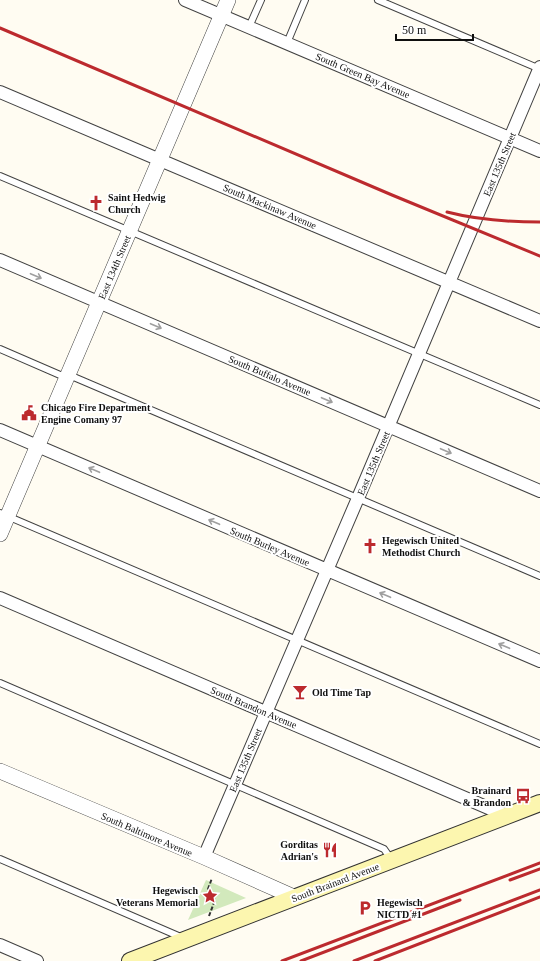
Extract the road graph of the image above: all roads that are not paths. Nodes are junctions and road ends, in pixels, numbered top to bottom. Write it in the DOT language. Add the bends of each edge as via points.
graph roads {
  1 [pos="185,0"];
  2 [pos="228,0"];
  3 [pos="261,0"];
  4 [pos="305,0"];
  5 [pos="378,0"];
  6 [pos="222,16"];
  7 [pos="249,27"];
  8 [pos="287,43"];
  9 [pos="540,68"];
  10 [pos="0,92"];
  11 [pos="510,138"];
  12 [pos="540,151"];
  13 [pos="160,160"];
  14 [pos="0,176"];
  15 [pos="129,231"];
  16 [pos="0,260"];
  17 [pos="449,281"];
  18 [pos="99,302"];
  19 [pos="540,320"];
  20 [pos="0,349"];
  21 [pos="419,353"];
  22 [pos="67,376"];
  23 [pos="540,405"];
  24 [pos="388,426"];
  25 [pos="0,430"];
  26 [pos="38,446"];
  27 [pos="540,491"];
  28 [pos="358,498"];
  29 [pos="4,514"];
  30 [pos="0,534"];
  31 [pos="327,570"];
  32 [pos="540,576"];
  33 [pos="0,598"];
  34 [pos="296,640"];
  35 [pos="540,661"];
  36 [pos="0,683"];
  37 [pos="266,712"];
  38 [pos="540,744"];
  39 [pos="0,771"];
  40 [pos="235,784"];
  41 [pos="540,803"];
  42 [pos="508,816"];
  43 [pos="204,857"];
  44 [pos="0,859"];
  45 [pos="392,860"];
  46 [pos="294,897"];
  47 [pos="186,939"];
  48 [pos="0,945"];
  49 [pos="37,961"];
  50 [pos="130,961"];
  1 -- 6 [label="street, South Green Bay Avenue"];
  2 -- 6 [label="street, East 134th Street"];
  3 -- 7 [label="lane"];
  4 -- 8 [label="lane"];
  5 -- 9 [label="lane"];
  6 -- 7 [label="street, South Green Bay Avenue"];
  6 -- 13 [label="street, East 134th Street"];
  7 -- 8 [label="street, South Green Bay Avenue"];
  8 -- 11 [label="street, South Green Bay Avenue"];
  9 -- 11 [label="street, East 135th Street"];
  10 -- 13 [label="street, South Mackinaw Avenue"];
  11 -- 12 [label="street, South Green Bay Avenue"];
  11 -- 17 [label="street, East 135th Street"];
  13 -- 15 [label="street, East 134th Street"];
  13 -- 17 [label="street, South Mackinaw Avenue"];
  14 -- 15 [label="lane"];
  15 -- 18 [label="street, East 134th Street"];
  15 -- 21 [label="lane"];
  16 -- 18 [label="street, South Buffalo Avenue, one-way"];
  17 -- 19 [label="street, South Mackinaw Avenue"];
  17 -- 21 [label="street, East 135th Street"];
  18 -- 22 [label="street, East 134th Street"];
  18 -- 24 [label="street, South Buffalo Avenue, one-way"];
  20 -- 22 [label="lane"];
  21 -- 23 [label="lane"];
  21 -- 24 [label="street, East 135th Street"];
  22 -- 26 [label="street, East 134th Street"];
  22 -- 28 [label="lane"];
  24 -- 27 [label="street, South Buffalo Avenue, one-way"];
  24 -- 28 [label="street, East 135th Street"];
  25 -- 26 [label="street, South Burley Avenue"];
  26 -- 29 [label="street, East 134th Street"];
  31 -- 26 [label="street, South Burley Avenue, one-way"];
  28 -- 31 [label="street, East 135th Street"];
  28 -- 32 [label="lane"];
  29 -- 30 [label="street, East 134th Street"];
  29 -- 34 [label="lane"];
  31 -- 34 [label="street, East 135th Street"];
  35 -- 31 [label="street, South Burley Avenue, one-way"];
  33 -- 37 [label="street, South Brandon Avenue"];
  34 -- 37 [label="street, East 135th Street"];
  34 -- 38 [label="lane"];
  36 -- 40 [label="lane"];
  37 -- 40 [label="street, East 135th Street"];
  37 -- 42 [label="street, South Brandon Avenue"];
  39 -- 43 [label="street, South Baltimore Avenue"];
  40 -- 43 [label="street, East 135th Street"];
  40 -- 45 [label="lane" via="384,849"];
  41 -- 42 [label="main road, South Brainard Avenue"];
  42 -- 45 [label="main road, South Brainard Avenue"];
  43 -- 46 [label="street, South Baltimore Avenue"];
  44 -- 47 [label="lane"];
  45 -- 46 [label="main road, South Brainard Avenue"];
  46 -- 47 [label="main road, South Brainard Avenue"];
  47 -- 50 [label="main road, South Brainard Avenue"];
  48 -- 49 [label="street"];
}
